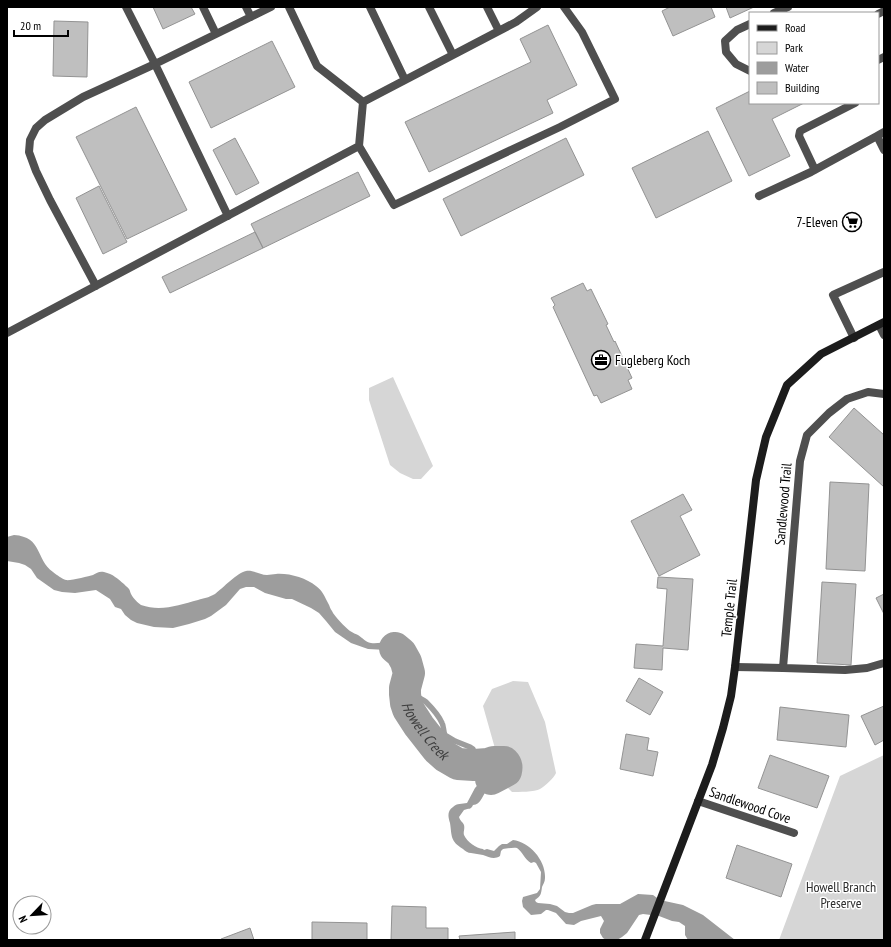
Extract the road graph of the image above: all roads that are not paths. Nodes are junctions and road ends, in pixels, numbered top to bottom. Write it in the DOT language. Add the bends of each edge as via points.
graph roads {
  1 [pos="126,7"];
  2 [pos="203,7"];
  3 [pos="246,7"];
  4 [pos="271,7"];
  5 [pos="289,7"];
  6 [pos="370,7"];
  7 [pos="429,7"];
  8 [pos="487,7"];
  9 [pos="537,7"];
  10 [pos="564,7"];
  11 [pos="788,7"];
  12 [pos="776,12"];
  13 [pos="251,17"];
  14 [pos="749,24"];
  15 [pos="499,31"];
  16 [pos="216,34"];
  17 [pos="453,55"];
  18 [pos="155,64"];
  19 [pos="749,70"];
  20 [pos="405,80"];
  21 [pos="363,102"];
  22 [pos="853,104"];
  23 [pos="880,134"];
  24 [pos="359,146"];
  25 [pos="884,150"];
  26 [pos="815,170"];
  27 [pos="759,196"];
  28 [pos="228,216"];
  29 [pos="884,272"];
  30 [pos="96,286"];
  31 [pos="882,324"];
  32 [pos="7,333"];
  33 [pos="884,336"];
  34 [pos="854,338"];
  35 [pos="884,394"];
  36 [pos="884,663"];
  37 [pos="735,667"];
  38 [pos="783,668"];
  39 [pos="698,801"];
  40 [pos="794,834"];
  41 [pos="645,940"];
  1 -- 18 [label="lane"];
  2 -- 16 [label="lane"];
  3 -- 13 [label="lane"];
  4 -- 13 [label="lane"];
  5 -- 21 [label="lane" via="317,66"];
  6 -- 20 [label="lane"];
  7 -- 17 [label="lane"];
  8 -- 15 [label="lane"];
  9 -- 15 [label="lane"];
  10 -- 24 [label="lane" via="582,32 615,99 394,205"];
  11 -- 12 [label="lane"];
  13 -- 16 [label="lane"];
  14 -- 19 [label="lane" via="737,30 725,41 726,52 736,64"];
  15 -- 17 [label="lane"];
  16 -- 18 [label="lane"];
  17 -- 20 [label="lane"];
  18 -- 28 [label="lane"];
  18 -- 30 [label="lane" via="83,97 45,120 36,128 30,140 29,152 36,171"];
  20 -- 21 [label="lane"];
  21 -- 24 [label="lane"];
  22 -- 26 [label="lane" via="800,131 798,136"];
  23 -- 25 [label="lane"];
  23 -- 26 [label="lane"];
  24 -- 28 [label="lane"];
  26 -- 27 [label="lane"];
  28 -- 30 [label="lane"];
  29 -- 34 [label="lane" via="833,295"];
  30 -- 32 [label="lane"];
  31 -- 33 [label="lane"];
  31 -- 34 [label="street, Temple Trail"];
  34 -- 37 [label="street, Temple Trail" via="821,354 787,385 766,438 756,480"];
  35 -- 38 [label="lane, Sandlewood Trail" via="868,392 847,399 808,435 800,461"];
  36 -- 38 [label="lane" via="845,670"];
  37 -- 38 [label="lane"];
  37 -- 39 [label="street, Temple Trail" via="724,728"];
  39 -- 40 [label="lane, Sandlewood Cove"];
  39 -- 41 [label="street, Temple Trail"];
}
